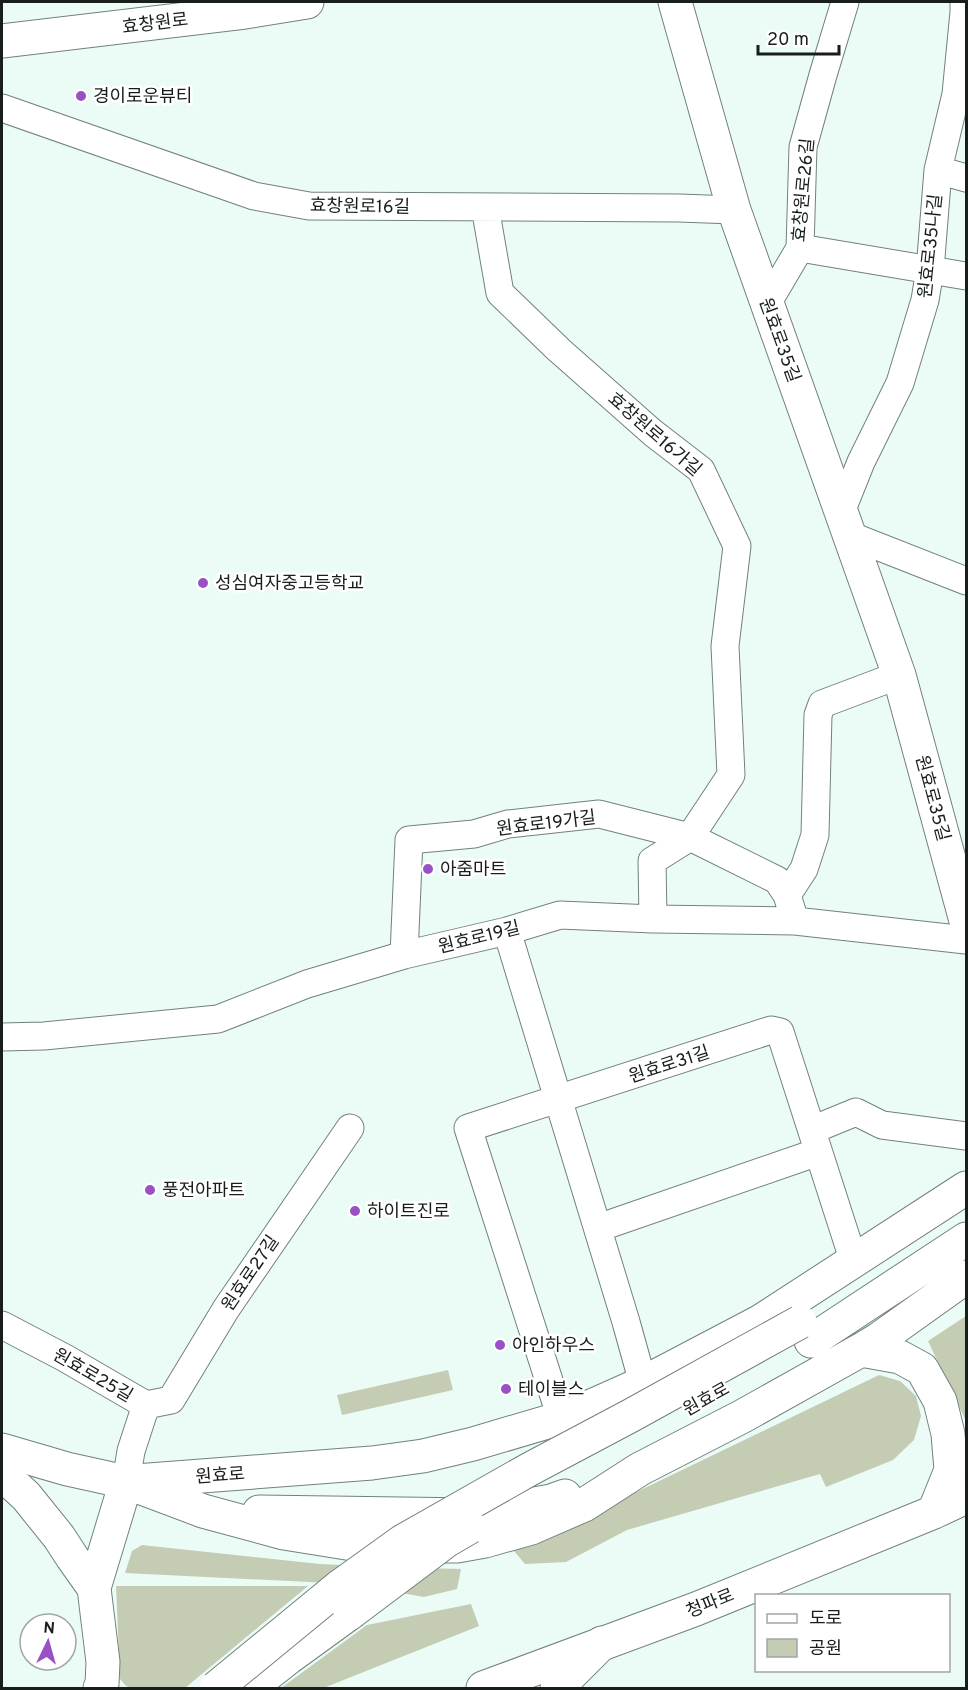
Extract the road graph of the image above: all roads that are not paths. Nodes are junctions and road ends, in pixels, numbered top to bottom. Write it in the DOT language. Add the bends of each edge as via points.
graph roads {
  1 [pos="307,2"];
  2 [pos="675,2"];
  3 [pos="845,2"];
  4 [pos="964,2"];
  5 [pos="2,41"];
  6 [pos="2,108"];
  7 [pos="938,170"];
  8 [pos="966,178"];
  9 [pos="485,207"];
  10 [pos="734,210"];
  11 [pos="800,248"];
  12 [pos="930,270"];
  13 [pos="966,276"];
  14 [pos="767,304"];
  15 [pos="845,524"];
  16 [pos="966,581"];
  17 [pos="898,675"];
  18 [pos="690,837"];
  19 [pos="787,895"];
  20 [pos="653,919"];
  21 [pos="795,921"];
  22 [pos="966,921"];
  23 [pos="507,931"];
  24 [pos="966,940"];
  25 [pos="404,955"];
  26 [pos="2,1037"];
  27 [pos="558,1100"];
  28 [pos="350,1128"];
  29 [pos="966,1136"];
  30 [pos="815,1141"];
  31 [pos="966,1188"];
  32 [pos="966,1216"];
  33 [pos="598,1228"];
  34 [pos="966,1239"];
  35 [pos="854,1262"];
  36 [pos="966,1277"];
  37 [pos="2,1325"];
  38 [pos="805,1331"];
  39 [pos="861,1350"];
  40 [pos="643,1383"];
  41 [pos="146,1405"];
  42 [pos="561,1418"];
  43 [pos="513,1432"];
  44 [pos="2,1450"];
  45 [pos="640,1469"];
  46 [pos="2,1474"];
  47 [pos="126,1482"];
  48 [pos="966,1497"];
  49 [pos="551,1501"];
  50 [pos="203,1511"];
  51 [pos="934,1512"];
  52 [pos="94,1588"];
  53 [pos="602,1643"];
  54 [pos="100,1689"];
  55 [pos="216,1689"];
  56 [pos="250,1689"];
  57 [pos="483,1689"];
  58 [pos="557,1689"];
  1 -- 5 [label="main road, 효창원로"];
  2 -- 10 [label="main road, 원효로35길"];
  3 -- 11 [label="street, 효창원로26길" via="803,147"];
  4 -- 7 [label="street, 원효로35나길" via="956,94"];
  6 -- 9 [label="street, 효창원로16길" via="254,196 309,206"];
  7 -- 8 [label="street"];
  7 -- 12 [label="street, 원효로35나길"];
  9 -- 10 [label="street, 효창원로16길"];
  9 -- 18 [label="street, 효창원로16가길" via="500,293 653,433 701,470 737,546 725,646 731,775"];
  10 -- 14 [label="main road, 원효로35길"];
  11 -- 12 [label="street"];
  11 -- 14 [label="street, 효창원로26길"];
  12 -- 13 [label="street"];
  12 -- 15 [label="street, 원효로35나길" via="900,382 861,462"];
  14 -- 15 [label="main road, 원효로35길"];
  15 -- 16 [label="street"];
  15 -- 17 [label="main road, 원효로35길"];
  17 -- 19 [label="street" via="822,704 818,715 815,835 804,869"];
  17 -- 22 [label="main road, 원효로35길"];
  18 -- 19 [label="street, 원효로19가길" via="777,879"];
  18 -- 20 [label="street, 효창원로16가길" via="652,861"];
  18 -- 25 [label="street, 원효로19가길" via="599,814 409,840"];
  19 -- 21 [label="street, 원효로19가길"];
  20 -- 21 [label="street, 원효로19길"];
  20 -- 23 [label="street, 원효로19길" via="560,915"];
  21 -- 24 [label="street, 원효로19길"];
  23 -- 25 [label="street, 원효로19길"];
  23 -- 27 [label="street"];
  25 -- 26 [label="street, 원효로19길" via="307,984 218,1019"];
  27 -- 30 [label="street, 원효로31길" via="771,1030 780,1032"];
  27 -- 33 [label="street"];
  27 -- 42 [label="street" via="468,1128"];
  28 -- 41 [label="street, 원효로27길" via="226,1309 171,1400"];
  29 -- 30 [label="street" via="882,1125 856,1112"];
  30 -- 33 [label="street"];
  30 -- 35 [label="street"];
  31 -- 35 [label="main road, 원효로"];
  32 -- 38 [label="main road"];
  33 -- 40 [label="street"];
  34 -- 38 [label="main road, 원효로"];
  35 -- 40 [label="main road, 원효로" via="761,1321"];
  36 -- 39 [label="main road, 원효로"];
  37 -- 41 [label="street, 원효로25길"];
  38 -- 55 [label="main road, bridge" via="630,1416 403,1541 339,1587"];
  38 -- 56 [label="main road, 원효로, bridge" via="672,1417 543,1484 446,1541"];
  39 -- 45 [label="main road, 원효로"];
  39 -- 51 [label="main road" via="900,1357 922,1369 940,1401 951,1470"];
  40 -- 42 [label="main road, 원효로"];
  41 -- 47 [label="street, 원효로25길"];
  42 -- 43 [label="main road, 원효로"];
  43 -- 47 [label="main road, 원효로" via="423,1456 372,1463"];
  43 -- 49 [label="main road" via="506,1457 508,1473 531,1496"];
  44 -- 47 [label="main road, 원효로"];
  45 -- 49 [label="main road"];
  45 -- 50 [label="main road, 원효로" via="584,1505 531,1528 457,1546 365,1546 284,1533"];
  46 -- 52 [label="main road" via="60,1537"];
  47 -- 50 [label="main road, 원효로"];
  47 -- 52 [label="main road"];
  48 -- 51 [label="main road, 청파로"];
  49 -- 50 [label="main road" via="474,1515"];
  51 -- 53 [label="main road, 청파로"];
  52 -- 54 [label="main road" via="103,1662"];
  53 -- 57 [label="main road, 청파로"];
  53 -- 58 [label="main road"];
}
